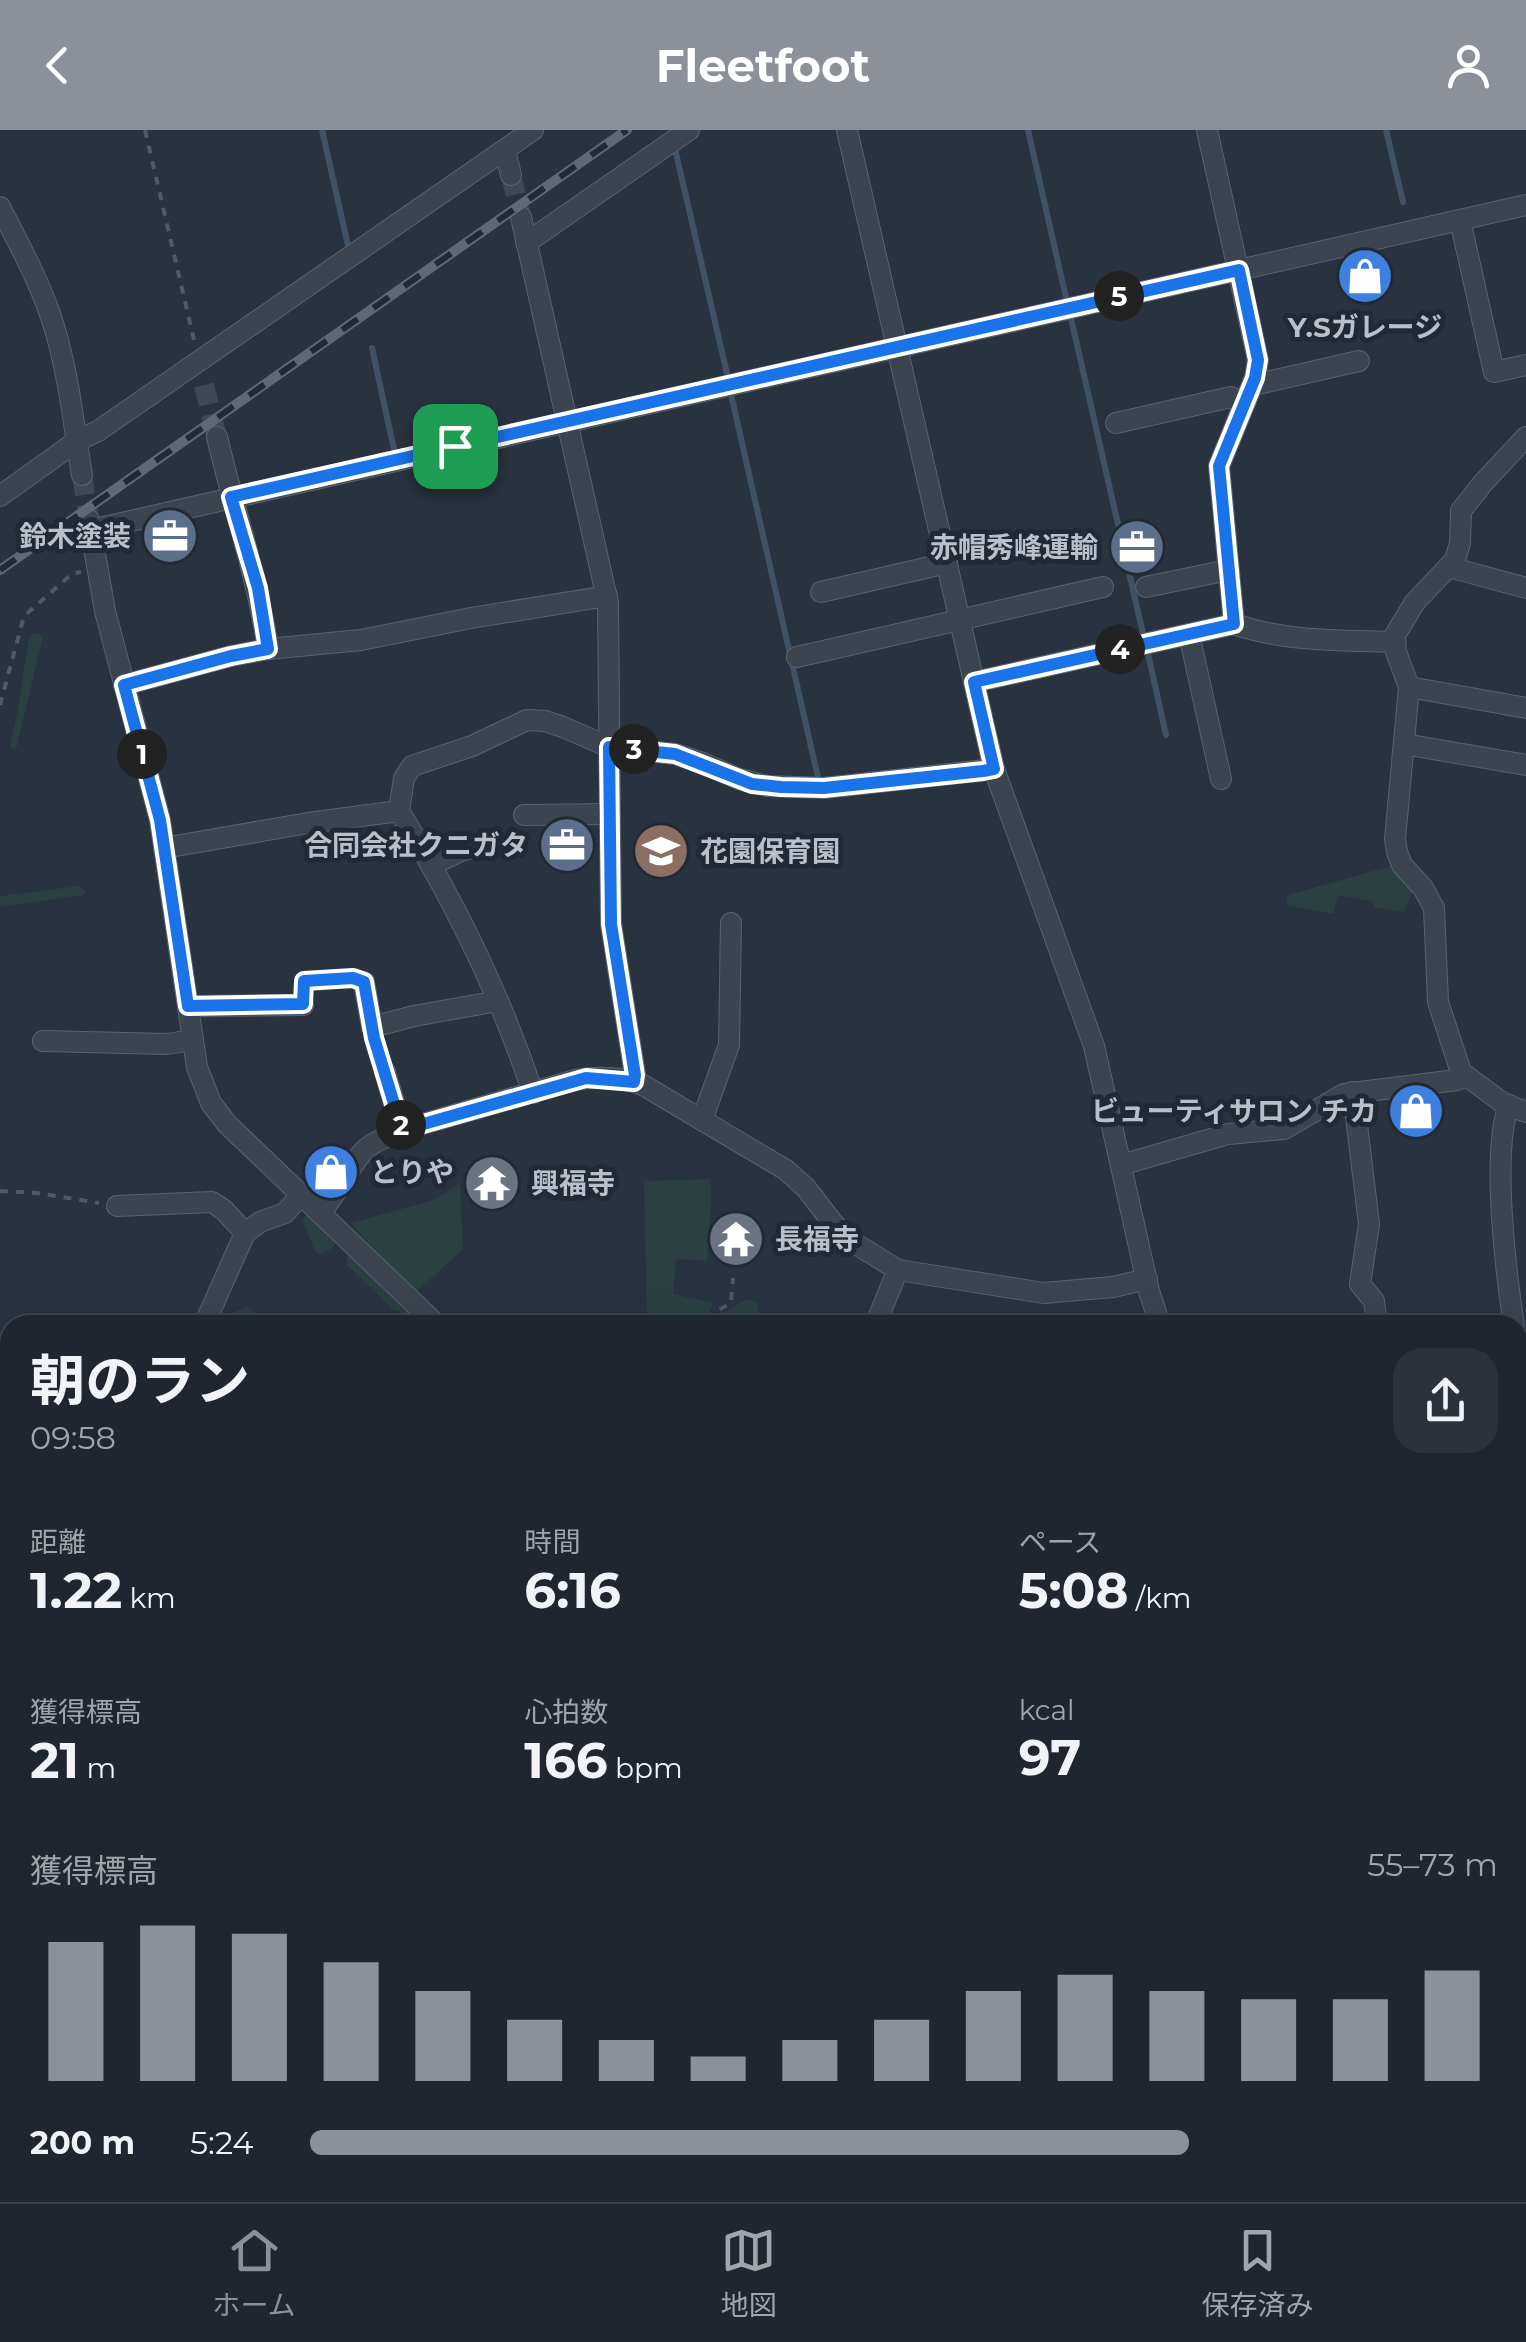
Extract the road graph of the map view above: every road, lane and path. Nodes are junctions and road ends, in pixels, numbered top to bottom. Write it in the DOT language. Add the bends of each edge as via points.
graph roads {
  1 [pos="146,130"];
  2 [pos="533,130"];
  3 [pos="689,130"];
  4 [pos="847,130"];
  5 [pos="1207,130"];
  6 [pos="505,150"];
  7 [pos="511,175"];
  8 [pos="1526,205"];
  9 [pos="0,207"];
  10 [pos="520,218"];
  11 [pos="1460,220"];
  12 [pos="526,243"];
  13 [pos="1239,270"];
  14 [pos="898,346"];
  15 [pos="1359,361"];
  16 [pos="198,362"];
  17 [pos="1526,364"];
  18 [pos="1254,382"];
  19 [pos="204,385"];
  20 [pos="1244,403"];
  21 [pos="566,420"];
  22 [pos="1116,423"];
  23 [pos="1526,437"];
  24 [pos="217,438"];
  25 [pos="76,441"];
  26 [pos="82,475"];
  27 [pos="0,496"];
  28 [pos="231,497"];
  29 [pos="947,564"];
  30 [pos="1449,567"];
  31 [pos="97,569"];
  32 [pos="1228,570"];
  33 [pos="1102,587"];
  34 [pos="1146,587"];
  35 [pos="1526,588"];
  36 [pos="820,592"];
  37 [pos="607,596"];
  38 [pos="960,620"];
  39 [pos="1234,624"];
  40 [pos="1189,634"];
  41 [pos="1395,642"];
  42 [pos="268,649"];
  43 [pos="797,657"];
  44 [pos="974,682"];
  45 [pos="124,685"];
  46 [pos="1409,687"];
  47 [pos="0,705"];
  48 [pos="1526,708"];
  49 [pos="1404,744"];
  50 [pos="609,747"];
  51 [pos="1526,766"];
  52 [pos="994,769"];
  53 [pos="1221,779"];
  54 [pos="399,812"];
  55 [pos="610,814"];
  56 [pos="524,815"];
  57 [pos="478,846"];
  58 [pos="164,848"];
  59 [pos="432,865"];
  60 [pos="731,923"];
  61 [pos="364,982"];
  62 [pos="498,1000"];
  63 [pos="303,1004"];
  64 [pos="188,1006"];
  65 [pos="193,1040"];
  66 [pos="43,1041"];
  67 [pos="385,1072"];
  68 [pos="1466,1076"];
  69 [pos="634,1082"];
  70 [pos="533,1092"];
  71 [pos="1354,1092"];
  72 [pos="1517,1108"];
  73 [pos="702,1120"];
  74 [pos="402,1130"];
  75 [pos="1121,1165"];
  76 [pos="0,1191"];
  77 [pos="301,1195"];
  78 [pos="117,1206"];
  79 [pos="320,1213"];
  80 [pos="245,1233"];
  81 [pos="1516,1262"];
  82 [pos="898,1270"];
  83 [pos="733,1278"];
  84 [pos="1146,1279"];
  85 [pos="208,1315"];
  86 [pos="427,1315"];
  87 [pos="720,1315"];
  88 [pos="879,1315"];
  89 [pos="1157,1315"];
  90 [pos="1376,1315"];
  91 [pos="1514,1315"];
  1 -- 16 [label="path"];
  2 -- 6 [label="street"];
  3 -- 12 [label="street"];
  4 -- 14 [label="street"];
  5 -- 13 [label="street"];
  6 -- 7 [label="street"];
  6 -- 16 [label="street"];
  8 -- 11 [label="street"];
  9 -- 25 [label="street" via="50,313"];
  10 -- 12 [label="street"];
  11 -- 13 [label="street"];
  11 -- 17 [label="street" via="1494,372"];
  12 -- 21 [label="street"];
  13 -- 14 [label="street"];
  13 -- 18 [label="street" via="1258,360"];
  14 -- 21 [label="street"];
  14 -- 29 [label="street"];
  15 -- 18 [label="street"];
  16 -- 19 [label="street"];
  16 -- 25 [label="street"];
  18 -- 20 [label="street"];
  20 -- 22 [label="street" via="1231,397"];
  20 -- 32 [label="street" via="1219,466"];
  21 -- 28 [label="street"];
  21 -- 37 [label="street"];
  23 -- 30 [label="street" via="1461,510 1458,552"];
  24 -- 28 [label="street"];
  25 -- 26 [label="street"];
  25 -- 27 [label="street"];
  28 -- 31 [label="street" via="90,525"];
  28 -- 42 [label="street"];
  29 -- 36 [label="street"];
  29 -- 38 [label="street"];
  30 -- 35 [label="street"];
  30 -- 41 [label="street" via="1408,612"];
  31 -- 45 [label="street"];
  31 -- 47 [label="path" via="73,573 24,616"];
  32 -- 34 [label="street"];
  32 -- 39 [label="street"];
  33 -- 38 [label="street"];
  37 -- 42 [label="street" via="361,640"];
  37 -- 50 [label="street"];
  38 -- 43 [label="street"];
  38 -- 44 [label="street"];
  39 -- 40 [label="street"];
  39 -- 41 [label="street" via="1302,639"];
  40 -- 44 [label="street"];
  40 -- 53 [label="street"];
  41 -- 46 [label="street"];
  42 -- 45 [label="street"];
  44 -- 52 [label="street"];
  45 -- 58 [label="street"];
  46 -- 48 [label="street"];
  46 -- 49 [label="street"];
  49 -- 51 [label="street"];
  49 -- 68 [label="street" via="1397,852 1434,908 1438,1002"];
  50 -- 52 [label="street" via="675,754 752,784 781,787"];
  50 -- 54 [label="street" via="527,720 412,766"];
  50 -- 55 [label="street"];
  52 -- 75 [label="street" via="1094,1046"];
  54 -- 58 [label="street"];
  54 -- 59 [label="street"];
  55 -- 56 [label="street"];
  55 -- 69 [label="street" via="611,924"];
  56 -- 57 [label="path" via="524,834"];
  57 -- 59 [label="street"];
  58 -- 64 [label="street"];
  59 -- 62 [label="street"];
  60 -- 73 [label="street" via="729,1044"];
  61 -- 62 [label="street" via="372,1028"];
  61 -- 63 [label="path" via="304,981"];
  62 -- 70 [label="street"];
  63 -- 64 [label="street"];
  64 -- 65 [label="street"];
  65 -- 66 [label="street"];
  65 -- 77 [label="street" via="200,1080 218,1114"];
  67 -- 74 [label="street"];
  68 -- 71 [label="street"];
  68 -- 72 [label="street"];
  69 -- 70 [label="street" via="586,1078"];
  69 -- 73 [label="street"];
  70 -- 74 [label="street"];
  71 -- 75 [label="street" via="1284,1130 1228,1134"];
  71 -- 90 [label="street" via="1369,1224 1360,1284"];
  72 -- 81 [label="street" via="1503,1121 1502,1191"];
  73 -- 82 [label="street" via="796,1178 851,1241"];
  74 -- 79 [label="street" via="365,1150"];
  75 -- 84 [label="street"];
  76 -- 78 [label="path"];
  77 -- 79 [label="street"];
  77 -- 80 [label="street" via="285,1212"];
  78 -- 80 [label="street" via="212,1202"];
  79 -- 86 [label="street"];
  80 -- 85 [label="street"];
  81 -- 91 [label="street"];
  82 -- 84 [label="street" via="1044,1293"];
  82 -- 88 [label="street"];
  83 -- 87 [label="path" via="731,1302"];
  84 -- 89 [label="street"];
}
